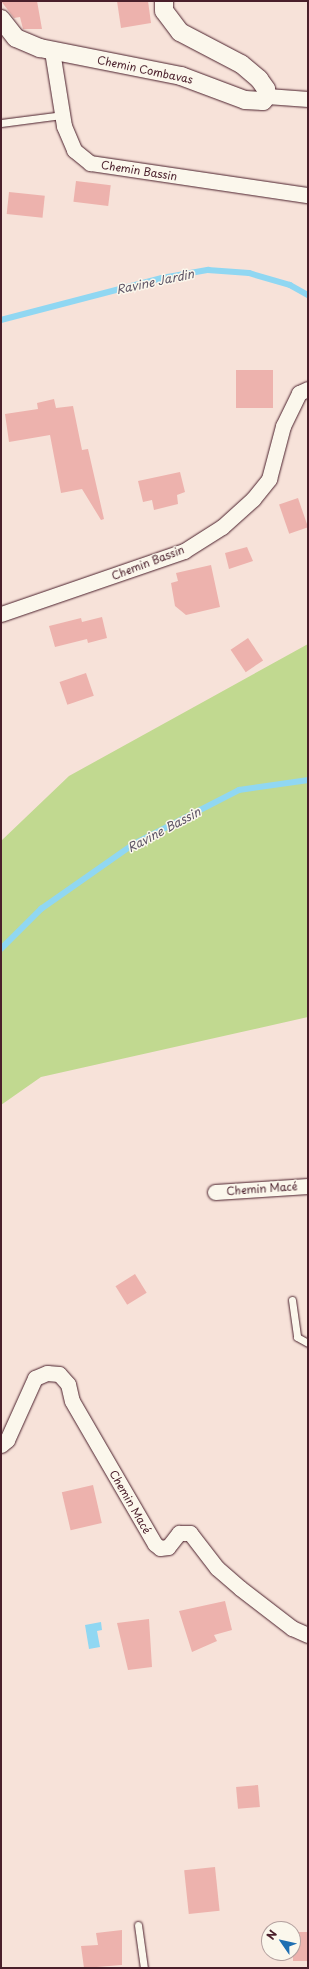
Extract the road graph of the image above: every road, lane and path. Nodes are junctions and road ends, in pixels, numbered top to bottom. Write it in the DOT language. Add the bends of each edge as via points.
graph roads {
  1 [pos="164,1"];
  2 [pos="1,19"];
  3 [pos="52,51"];
  4 [pos="267,96"];
  5 [pos="308,99"];
  6 [pos="63,116"];
  7 [pos="1,123"];
  8 [pos="308,195"];
  9 [pos="308,389"];
  10 [pos="1,614"];
  11 [pos="308,1186"];
  12 [pos="215,1192"];
  13 [pos="292,1300"];
  14 [pos="308,1343"];
  15 [pos="1,1445"];
  16 [pos="308,1635"];
  17 [pos="138,1925"];
  18 [pos="144,1968"];
  1 -- 4 [label="street" via="164,11 180,32 240,64 259,79 266,88"];
  2 -- 3 [label="street, Chemin Combavas" via="16,38"];
  3 -- 4 [label="street, Chemin Combavas" via="181,76 246,100 263,101"];
  3 -- 6 [label="street, Chemin Bassin"];
  4 -- 5 [label="street"];
  6 -- 7 [label="lane"];
  6 -- 8 [label="street, Chemin Bassin" via="74,150 90,163"];
  9 -- 10 [label="street, Chemin Bassin" via="299,393 283,426 269,479 253,500 222,527 177,554"];
  11 -- 12 [label="street, Chemin Macé"];
  13 -- 14 [label="lane" via="297,1337"];
  15 -- 16 [label="street, Chemin Macé" via="7,1440 35,1378 47,1373 60,1374 68,1384 72,1402 155,1544 160,1548 168,1547 179,1533 190,1533 218,1568 240,1588 292,1628"];
  17 -- 18 [label="lane"];
}
